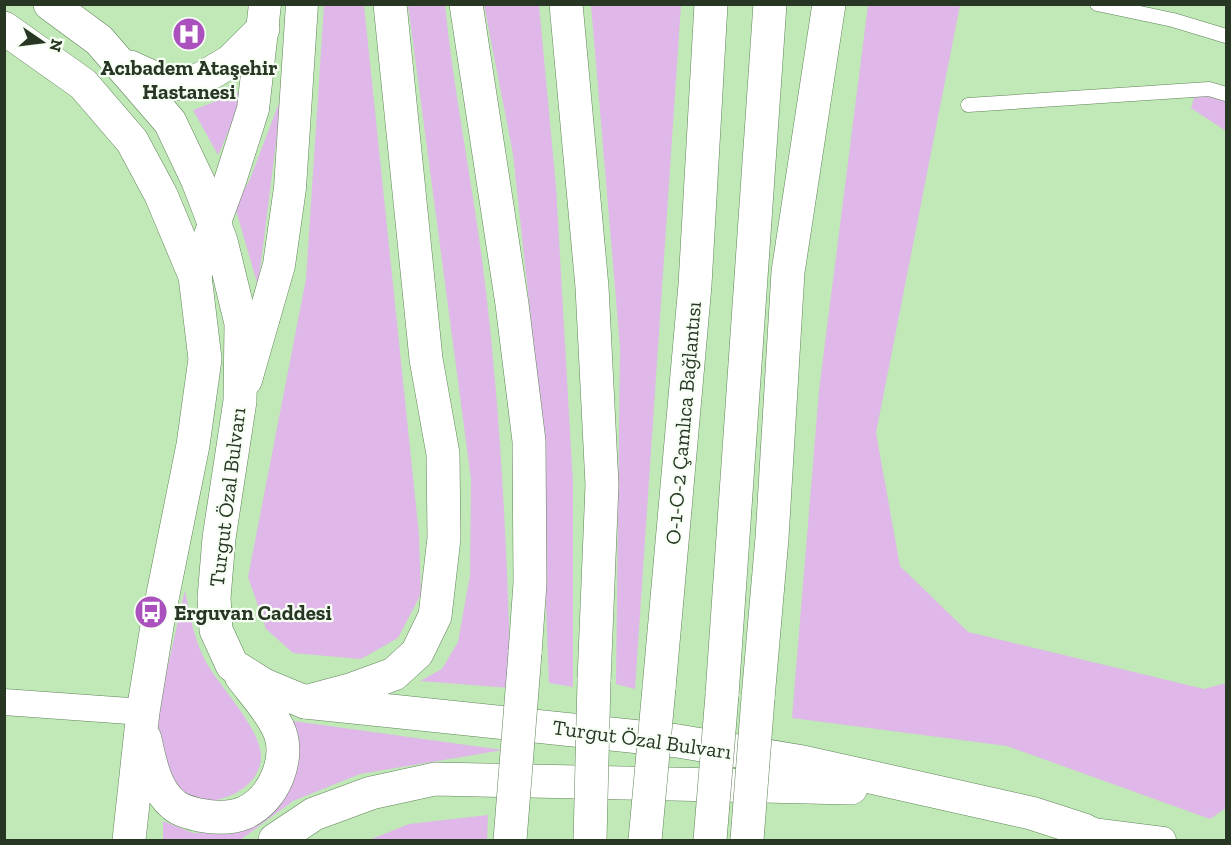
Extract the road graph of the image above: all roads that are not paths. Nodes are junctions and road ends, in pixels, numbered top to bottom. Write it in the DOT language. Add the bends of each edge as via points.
graph roads {
  1 [pos="50,4"];
  2 [pos="302,4"];
  3 [pos="390,4"];
  4 [pos="466,4"];
  5 [pos="566,4"];
  6 [pos="711,4"];
  7 [pos="770,4"];
  8 [pos="829,4"];
  9 [pos="1097,4"];
  10 [pos="264,17"];
  11 [pos="4,28"];
  12 [pos="1227,36"];
  13 [pos="117,60"];
  14 [pos="1227,94"];
  15 [pos="968,105"];
  16 [pos="214,223"];
  17 [pos="195,276"];
  18 [pos="240,401"];
  19 [pos="232,665"];
  20 [pos="4,702"];
  21 [pos="305,702"];
  22 [pos="143,720"];
  23 [pos="924,791"];
  24 [pos="1094,835"];
  25 [pos="129,840"];
  26 [pos="275,840"];
  27 [pos="510,840"];
  28 [pos="590,840"];
  29 [pos="645,840"];
  30 [pos="710,840"];
  31 [pos="747,840"];
  32 [pos="1164,840"];
  1 -- 13 [label="main road, Turgut Özal Bulvarı" via="99,40"];
  2 -- 18 [label="street" via="290,188 279,265"];
  3 -- 21 [label="main road" via="426,359 443,454 444,538 435,616 417,653 394,674"];
  4 -- 27 [label="main road, bridge" via="530,441 530,583"];
  5 -- 28 [label="main road, bridge" via="592,287 602,485"];
  6 -- 29 [label="main road, O-1-O-2 Çamlıca Bağlantısı, bridge" via="695,285"];
  7 -- 30 [label="main road, bridge"];
  8 -- 31 [label="main road, bridge" via="788,272 772,538"];
  9 -- 12 [label="lane"];
  10 -- 13 [label="main road" via="231,61 200,80 169,86"];
  10 -- 16 [label="street" via="253,109"];
  11 -- 17 [label="main road, Turgut Özal Bulvarı" via="83,84 132,141 161,195"];
  13 -- 16 [label="main road, Turgut Özal Bulvarı" via="170,122"];
  14 -- 15 [label="lane" via="1209,89"];
  16 -- 17 [label="street"];
  16 -- 18 [label="main road, Turgut Özal Bulvarı" via="241,323"];
  17 -- 22 [label="main road, Turgut Özal Bulvarı" via="205,359"];
  18 -- 19 [label="main road, Turgut Özal Bulvarı" via="214,598 216,630"];
  19 -- 21 [label="main road, Turgut Özal Bulvarı" via="264,685"];
  19 -- 22 [label="main road" via="279,729 283,749 277,780 262,801 245,813 226,818 190,813 173,805 153,775"];
  20 -- 22 [label="street"];
  21 -- 23 [label="main road, Turgut Özal Bulvarı" via="678,741 803,762"];
  22 -- 25 [label="main road, Turgut Özal Bulvarı"];
  23 -- 24 [label="main road" via="1031,813"];
  23 -- 26 [label="main road" via="435,779 371,793 314,814"];
  24 -- 32 [label="street"];
}
